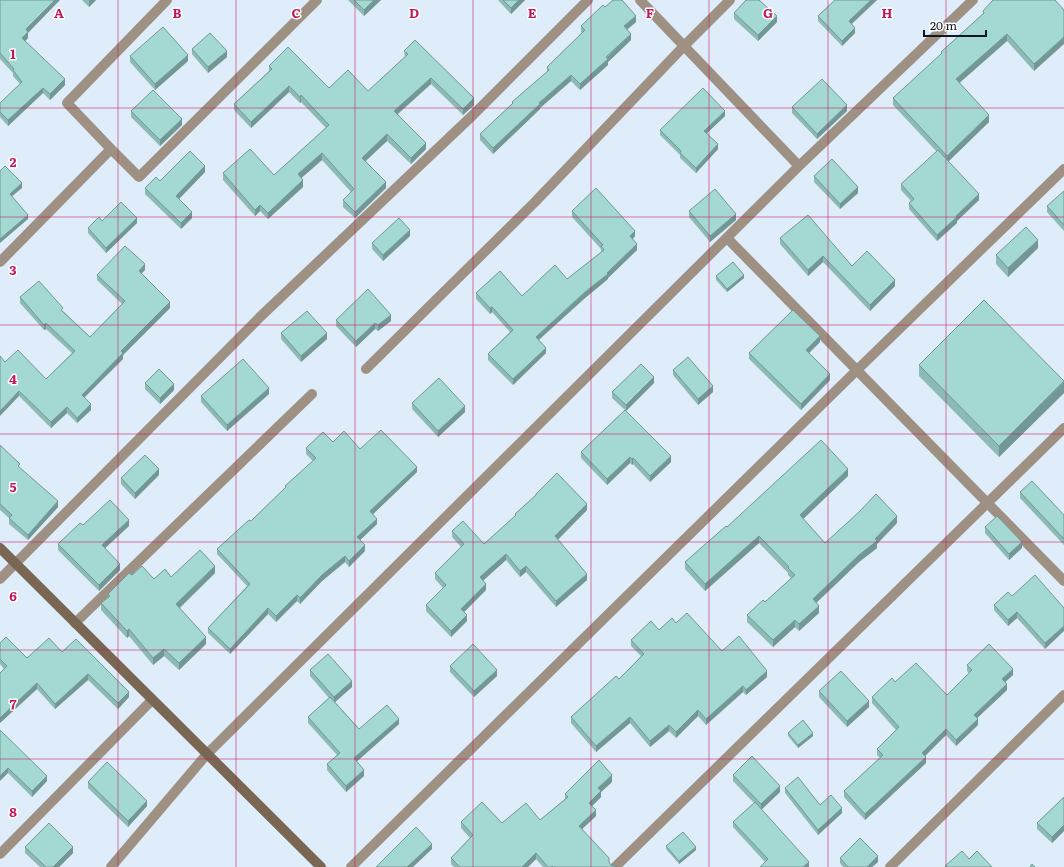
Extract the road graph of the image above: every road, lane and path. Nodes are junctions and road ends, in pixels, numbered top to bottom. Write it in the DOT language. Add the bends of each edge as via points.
graph roads {
  1 [pos="167,0"];
  2 [pos="317,0"];
  3 [pos="588,0"];
  4 [pos="640,0"];
  5 [pos="730,0"];
  6 [pos="973,0"];
  7 [pos="684,46"];
  8 [pos="111,149"];
  9 [pos="799,166"];
  10 [pos="1064,170"];
  11 [pos="727,238"];
  12 [pos="0,262"];
  13 [pos="366,369"];
  14 [pos="857,370"];
  15 [pos="312,394"];
  16 [pos="1064,428"];
  17 [pos="986,502"];
  18 [pos="0,548"];
  19 [pos="15,563"];
  20 [pos="0,579"];
  21 [pos="1064,581"];
  22 [pos="75,623"];
  23 [pos="1064,695"];
  24 [pos="152,700"];
  25 [pos="207,754"];
  26 [pos="0,854"];
  27 [pos="111,867"];
  28 [pos="321,867"];
  29 [pos="350,867"];
  30 [pos="615,867"];
  31 [pos="890,867"];
  1 -- 8 [label="street" via="67,103"];
  2 -- 8 [label="street" via="139,177"];
  3 -- 19 [label="street" via="473,115 260,317"];
  4 -- 7 [label="street"];
  5 -- 7 [label="street"];
  6 -- 9 [label="street"];
  7 -- 9 [label="street"];
  7 -- 13 [label="street" via="535,202"];
  8 -- 12 [label="street"];
  9 -- 11 [label="street"];
  10 -- 14 [label="street"];
  11 -- 14 [label="street"];
  11 -- 25 [label="street"];
  14 -- 17 [label="street"];
  14 -- 29 [label="street"];
  15 -- 22 [label="street"];
  16 -- 17 [label="street"];
  17 -- 21 [label="street"];
  17 -- 30 [label="street"];
  18 -- 19 [label="street"];
  19 -- 20 [label="street"];
  19 -- 22 [label="street"];
  22 -- 24 [label="street"];
  23 -- 31 [label="street"];
  24 -- 25 [label="street"];
  24 -- 26 [label="street"];
  25 -- 27 [label="street"];
  25 -- 28 [label="street"];
}
